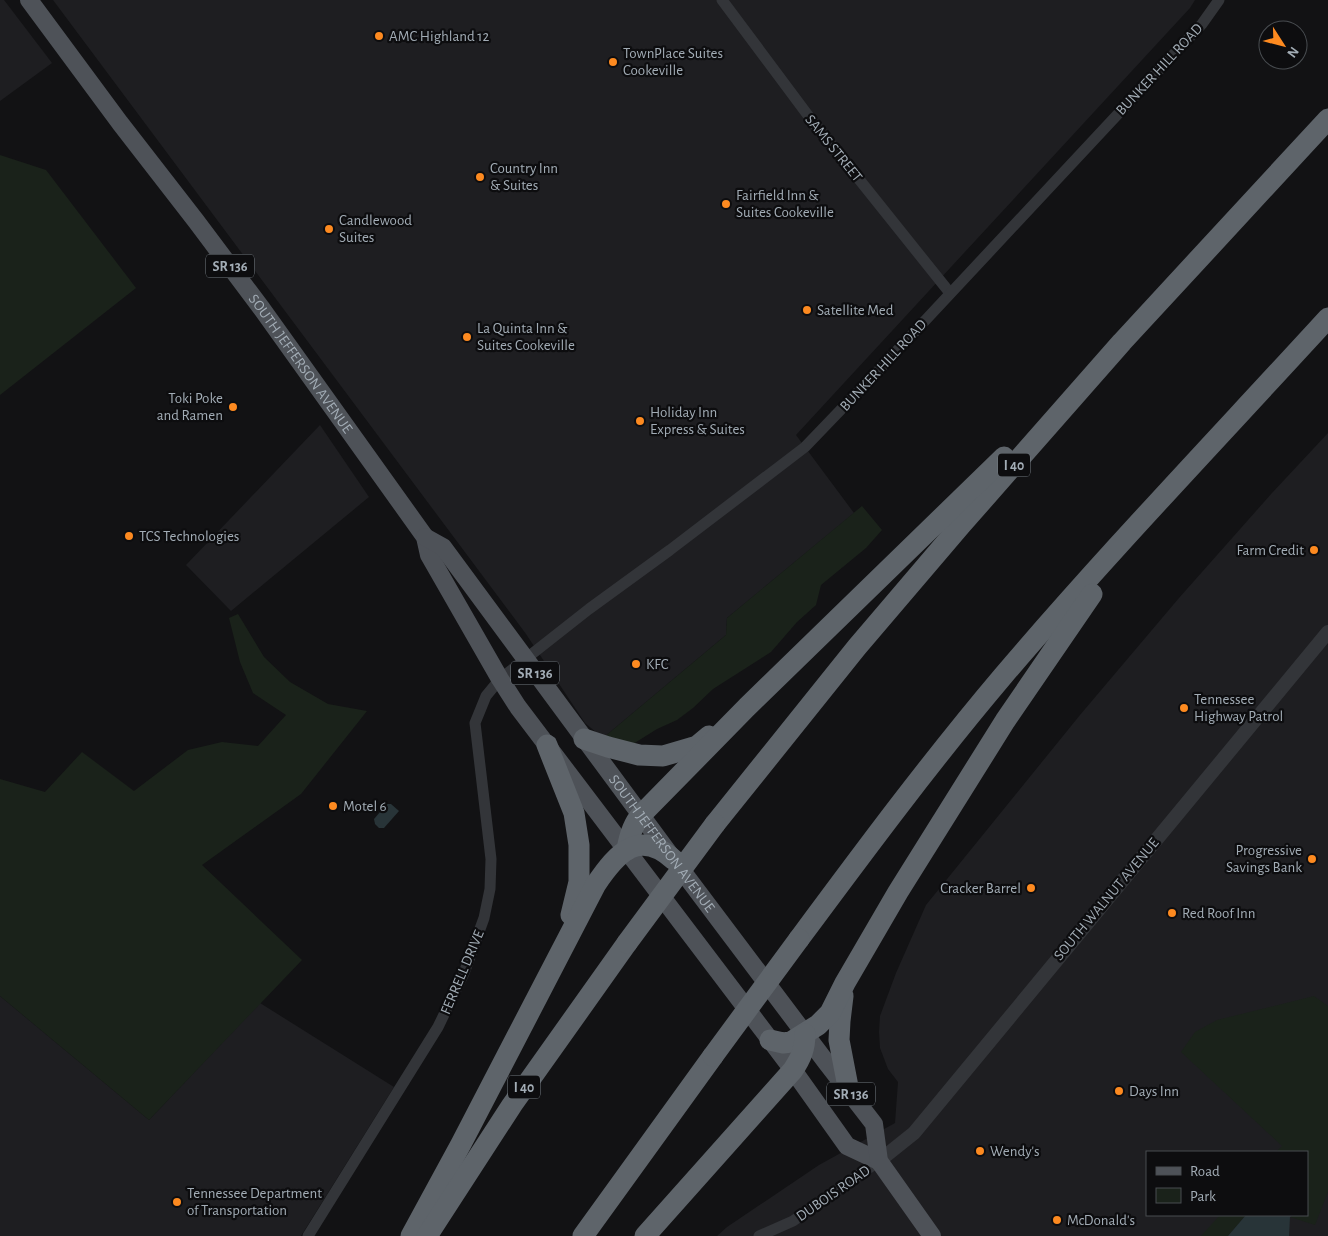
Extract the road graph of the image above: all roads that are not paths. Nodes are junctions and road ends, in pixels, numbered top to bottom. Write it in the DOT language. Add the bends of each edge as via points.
graph roads {
  1 [pos="29,0"];
  2 [pos="722,0"];
  3 [pos="1219,0"];
  4 [pos="1328,120"];
  5 [pos="950,293"];
  6 [pos="1328,318"];
  7 [pos="1122,342"];
  8 [pos="1164,495"];
  9 [pos="425,537"];
  10 [pos="1328,632"];
  11 [pos="525,659"];
  12 [pos="500,679"];
  13 [pos="746,707"];
  14 [pos="584,739"];
  15 [pos="547,745"];
  16 [pos="641,815"];
  17 [pos="627,850"];
  18 [pos="674,860"];
  19 [pos="549,973"];
  20 [pos="845,983"];
  21 [pos="805,1034"];
  22 [pos="770,1040"];
  23 [pos="793,1070"];
  24 [pos="849,1092"];
  25 [pos="879,1161"];
  26 [pos="308,1236"];
  27 [pos="411,1236"];
  28 [pos="427,1236"];
  29 [pos="583,1236"];
  30 [pos="645,1236"];
  31 [pos="759,1236"];
  32 [pos="932,1236"];
  1 -- 9 [label="main road, SOUTH JEFFERSON AVENUE / SR 136" via="262,309"];
  2 -- 5 [label="street, SAMS STREET" via="810,118"];
  3 -- 5 [label="street, BUNKER HILL ROAD" via="1202,24"];
  4 -- 7 [label="highway, I 40"];
  5 -- 11 [label="street, BUNKER HILL ROAD" via="805,446"];
  6 -- 8 [label="highway"];
  7 -- 13 [label="highway"];
  7 -- 28 [label="highway, I 40, bridge" via="857,646 716,824 512,1105"];
  8 -- 20 [label="highway" via="1005,720"];
  8 -- 29 [label="highway, bridge" via="1003,676 918,781"];
  9 -- 11 [label="main road, SOUTH JEFFERSON AVENUE / SR 136" via="443,547"];
  9 -- 12 [label="main road, SOUTH JEFFERSON AVENUE / SR 136" via="429,556"];
  10 -- 25 [label="street, SOUTH WALNUT AVENUE" via="914,1133"];
  11 -- 12 [label="street, BUNKER HILL ROAD"];
  11 -- 14 [label="main road, SOUTH JEFFERSON AVENUE / SR 136"];
  12 -- 15 [label="main road, SOUTH JEFFERSON AVENUE / SR 136"];
  12 -- 26 [label="street, FERRELL DRIVE" via="486,696 475,724 491,860 484,918 464,973 438,1027"];
  13 -- 14 [label="highway" via="697,746 663,756 639,755"];
  13 -- 16 [label="highway"];
  14 -- 16 [label="main road, SOUTH JEFFERSON AVENUE / SR 136"];
  15 -- 17 [label="main road, SOUTH JEFFERSON AVENUE / SR 136"];
  15 -- 19 [label="highway" via="574,813 579,845 579,882 570,918"];
  16 -- 17 [label="highway" via="632,828"];
  16 -- 18 [label="main road, SOUTH JEFFERSON AVENUE / SR 136"];
  17 -- 18 [label="highway" via="644,844 658,848"];
  17 -- 19 [label="highway" via="596,884"];
  17 -- 22 [label="main road, SOUTH JEFFERSON AVENUE / SR 136"];
  18 -- 21 [label="main road, SOUTH JEFFERSON AVENUE / SR 136"];
  19 -- 27 [label="highway"];
  20 -- 21 [label="highway" via="826,1019"];
  20 -- 24 [label="highway" via="839,1040"];
  21 -- 22 [label="highway" via="791,1042"];
  21 -- 23 [label="highway" via="804,1050"];
  21 -- 24 [label="main road, SOUTH JEFFERSON AVENUE / SR 136"];
  22 -- 23 [label="main road, SOUTH JEFFERSON AVENUE / SR 136"];
  23 -- 25 [label="main road, SOUTH JEFFERSON AVENUE / SR 136" via="847,1146"];
  23 -- 30 [label="highway"];
  24 -- 25 [label="main road, SOUTH JEFFERSON AVENUE / SR 136" via="874,1124"];
  25 -- 31 [label="street, DUBOIS ROAD" via="793,1221"];
  25 -- 32 [label="main road, SOUTH JEFFERSON AVENUE / SR 136"];
}
